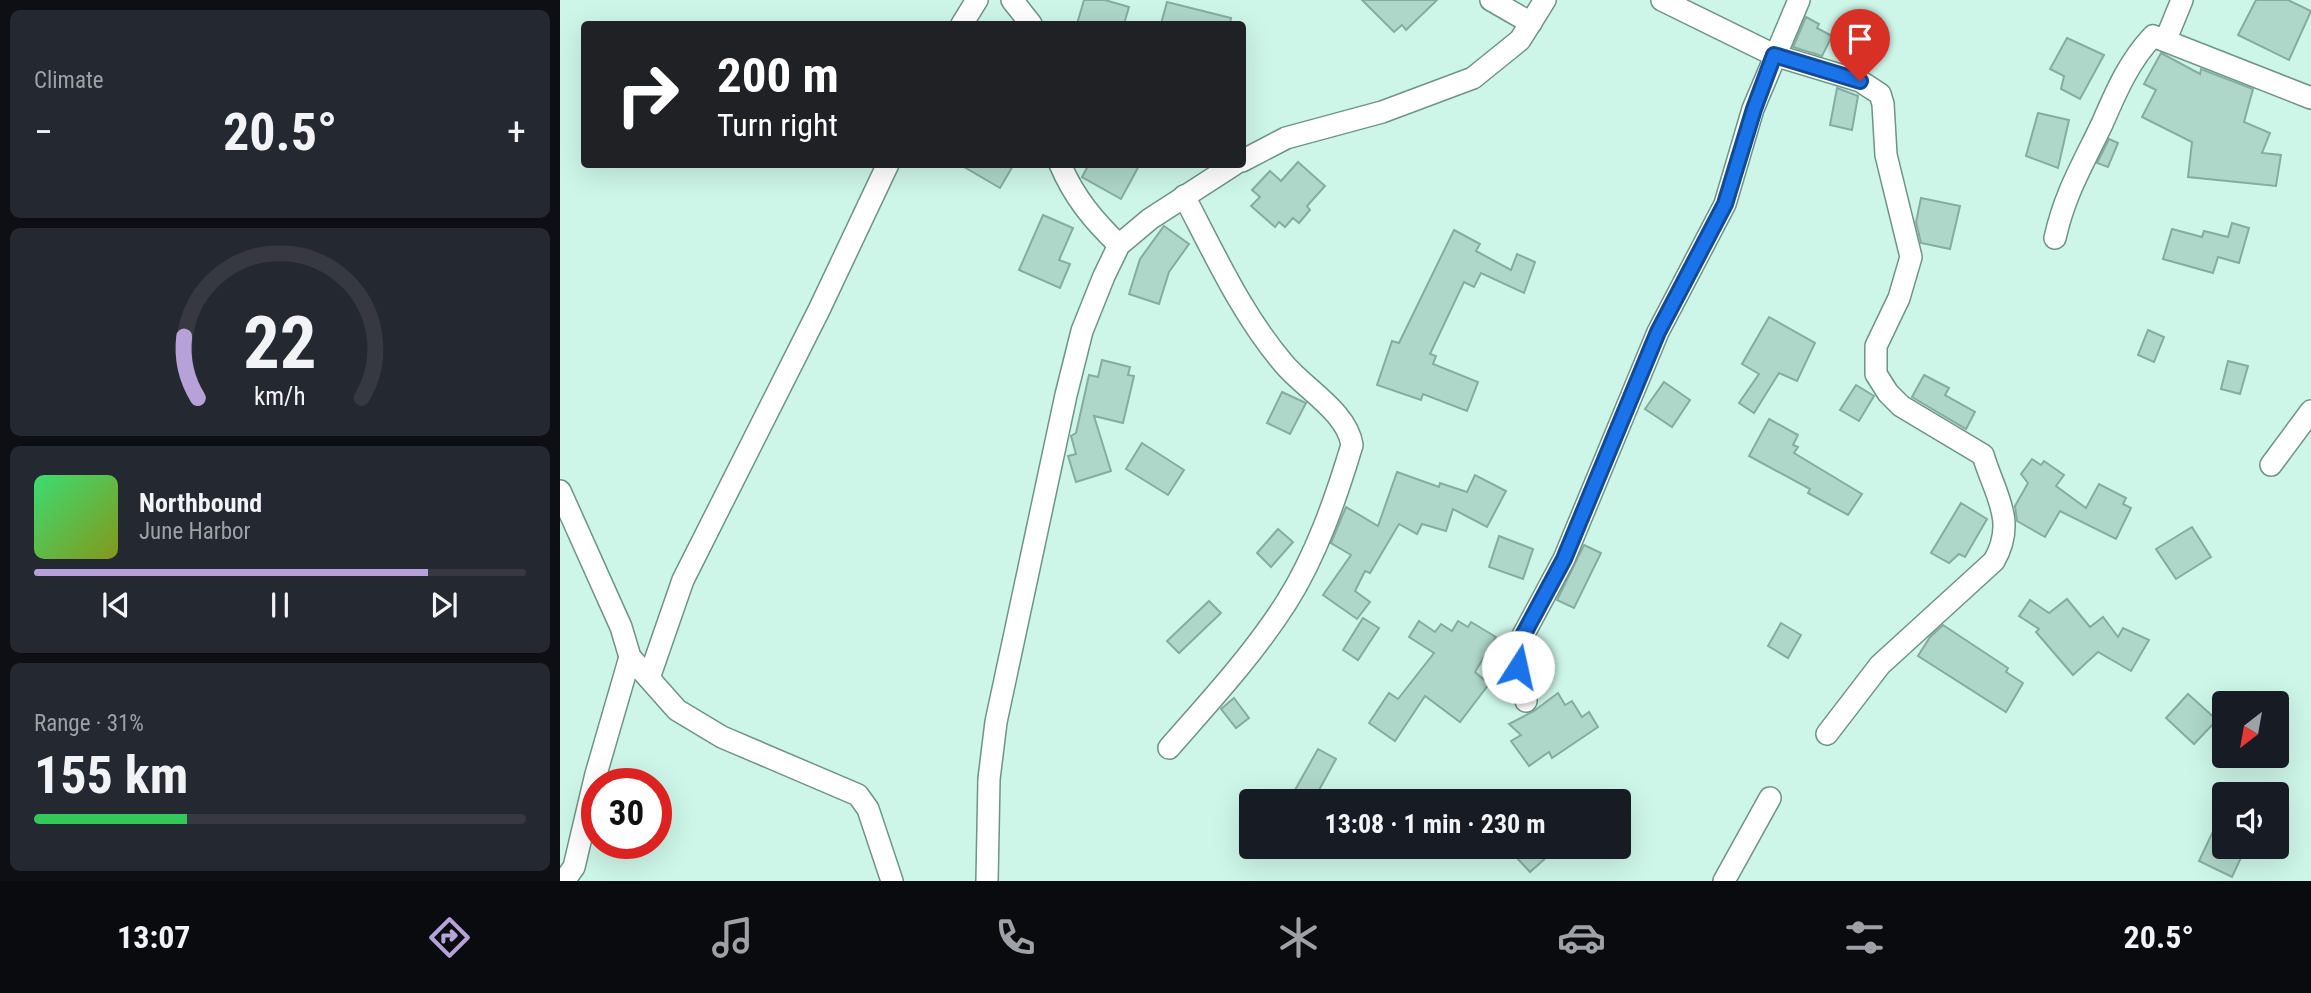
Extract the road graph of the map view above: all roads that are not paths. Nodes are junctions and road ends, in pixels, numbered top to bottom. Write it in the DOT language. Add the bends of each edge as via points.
graph roads {
  1 [pos="977,0"];
  2 [pos="1012,0"];
  3 [pos="1491,0"];
  4 [pos="1545,0"];
  5 [pos="1662,0"];
  6 [pos="1799,0"];
  7 [pos="2182,0"];
  8 [pos="964,21"];
  9 [pos="1029,21"];
  10 [pos="1531,23"];
  11 [pos="2166,38"];
  12 [pos="1774,55"];
  13 [pos="2311,98"];
  14 [pos="1246,158"];
  15 [pos="886,168"];
  16 [pos="1062,168"];
  17 [pos="1229,168"];
  18 [pos="1184,197"];
  19 [pos="2055,238"];
  20 [pos="1119,245"];
  21 [pos="2311,411"];
  22 [pos="2272,465"];
  23 [pos="560,491"];
  24 [pos="630,657"];
  25 [pos="649,678"];
  26 [pos="1526,701"];
  27 [pos="1827,734"];
  28 [pos="1168,748"];
  29 [pos="1770,798"];
  30 [pos="570,876"];
  31 [pos="892,881"];
  32 [pos="987,881"];
  33 [pos="1724,881"];
  1 -- 8 [label="street"];
  2 -- 9 [label="street"];
  3 -- 10 [label="street"];
  4 -- 10 [label="street"];
  5 -- 12 [label="street"];
  6 -- 12 [label="street"];
  7 -- 11 [label="street"];
  10 -- 14 [label="street" via="1520,40 1473,78 1382,111 1286,138"];
  11 -- 13 [label="street"];
  11 -- 19 [label="street" via="2153,36 2138,52 2063,201"];
  12 -- 26 [label="street" via="1725,204 1658,332 1564,559 1520,641 1518,667"];
  12 -- 27 [label="street" via="1860,81 1880,94 1886,155 1911,257 1899,298 1876,346 1877,374 1901,406 1983,455 2007,524 2004,544 1994,561 1880,665"];
  15 -- 25 [label="street" via="683,580"];
  16 -- 20 [label="street" via="1070,189 1092,219"];
  17 -- 18 [label="street"];
  18 -- 20 [label="street"];
  18 -- 28 [label="street" via="1265,339 1350,432 1352,445 1320,533 1288,600 1249,656"];
  20 -- 32 [label="street" via="1082,331 996,722 989,779"];
  21 -- 22 [label="street"];
  23 -- 24 [label="street"];
  24 -- 25 [label="street"];
  24 -- 30 [label="street"];
  25 -- 31 [label="street" via="677,710 722,737 858,795 868,809"];
  29 -- 33 [label="street"];
}
